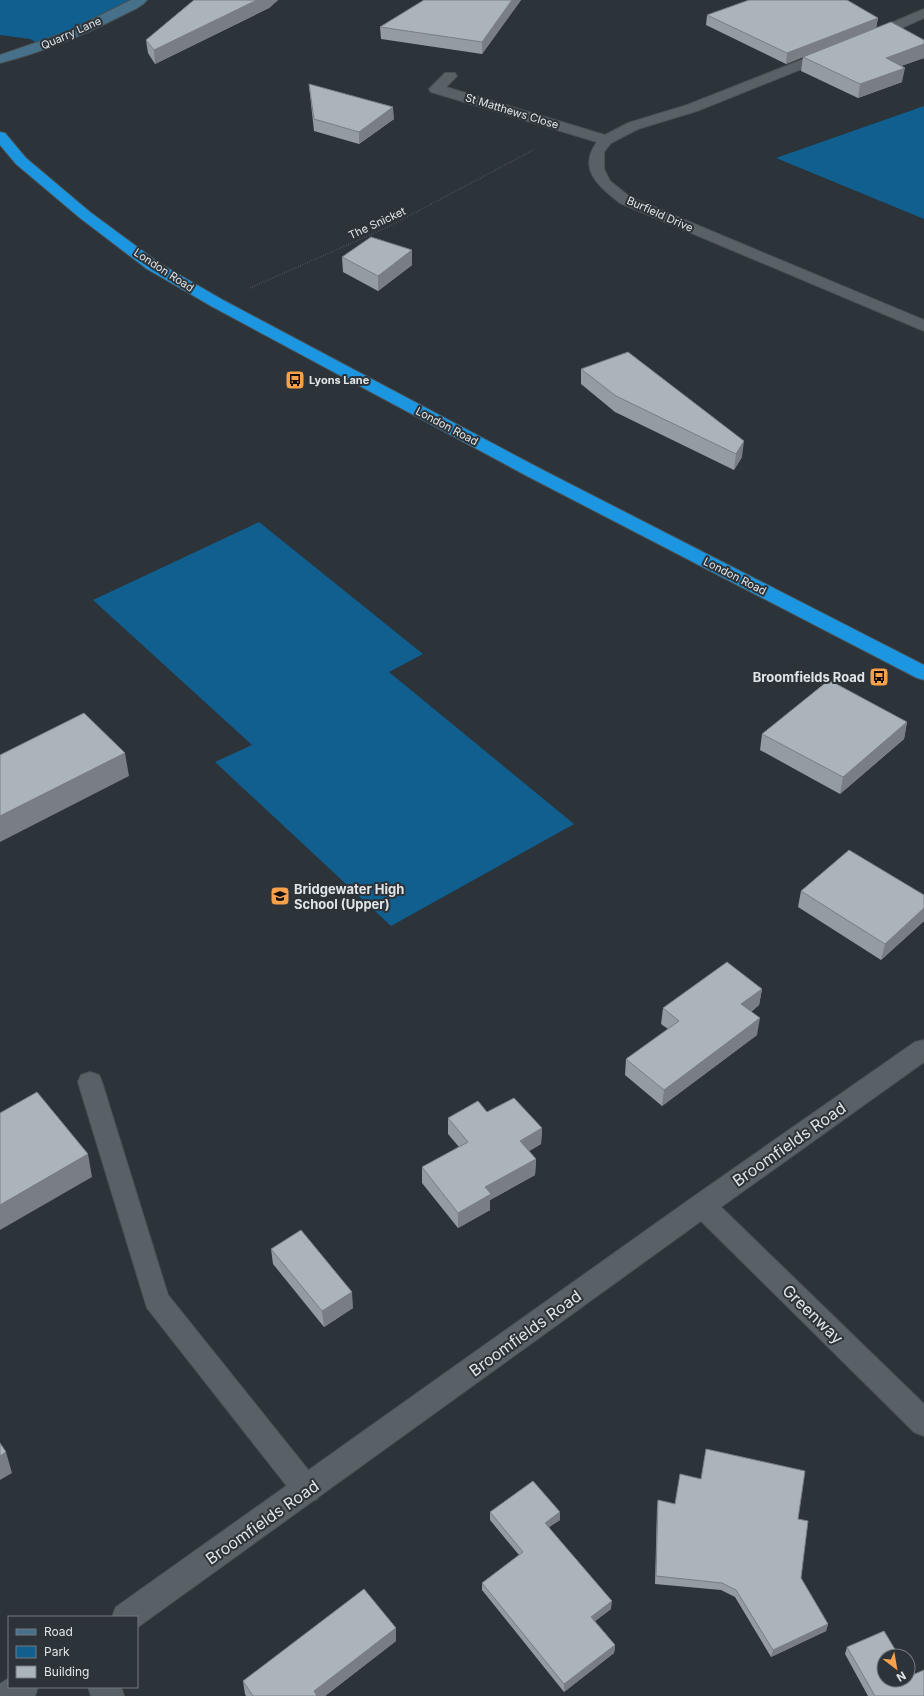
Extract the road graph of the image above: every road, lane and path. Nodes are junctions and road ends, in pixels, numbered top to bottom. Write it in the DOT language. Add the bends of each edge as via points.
graph roads {
  1 [pos="140,0"];
  2 [pos="924,13"];
  3 [pos="856,43"];
  4 [pos="841,48"];
  5 [pos="0,59"];
  6 [pos="450,76"];
  7 [pos="0,136"];
  8 [pos="606,140"];
  9 [pos="538,147"];
  10 [pos="217,303"];
  11 [pos="924,326"];
  12 [pos="924,673"];
  13 [pos="924,1049"];
  14 [pos="90,1082"];
  15 [pos="702,1205"];
  16 [pos="924,1422"];
  17 [pos="306,1490"];
  18 [pos="128,1616"];
  19 [pos="21,1688"];
  20 [pos="9,1696"];
  1 -- 5 [label="street, Quarry Lane" via="57,41"];
  2 -- 3 [label="street"];
  4 -- 8 [label="street" via="692,108 633,126"];
  6 -- 8 [label="street, St Matthews Close" via="436,89"];
  7 -- 10 [label="highway, London Road" via="21,161 85,215 153,266"];
  8 -- 11 [label="street, Burfield Drive" via="596,152 597,168 604,183 625,200"];
  9 -- 10 [label="path, The Snicket" via="390,226"];
  10 -- 12 [label="highway, London Road" via="533,472"];
  13 -- 15 [label="street, Broomfields Road"];
  14 -- 17 [label="street" via="156,1300"];
  15 -- 16 [label="street, Greenway"];
  15 -- 17 [label="street, Broomfields Road"];
  17 -- 18 [label="street, Broomfields Road"];
  19 -- 20 [label="street"];
}
